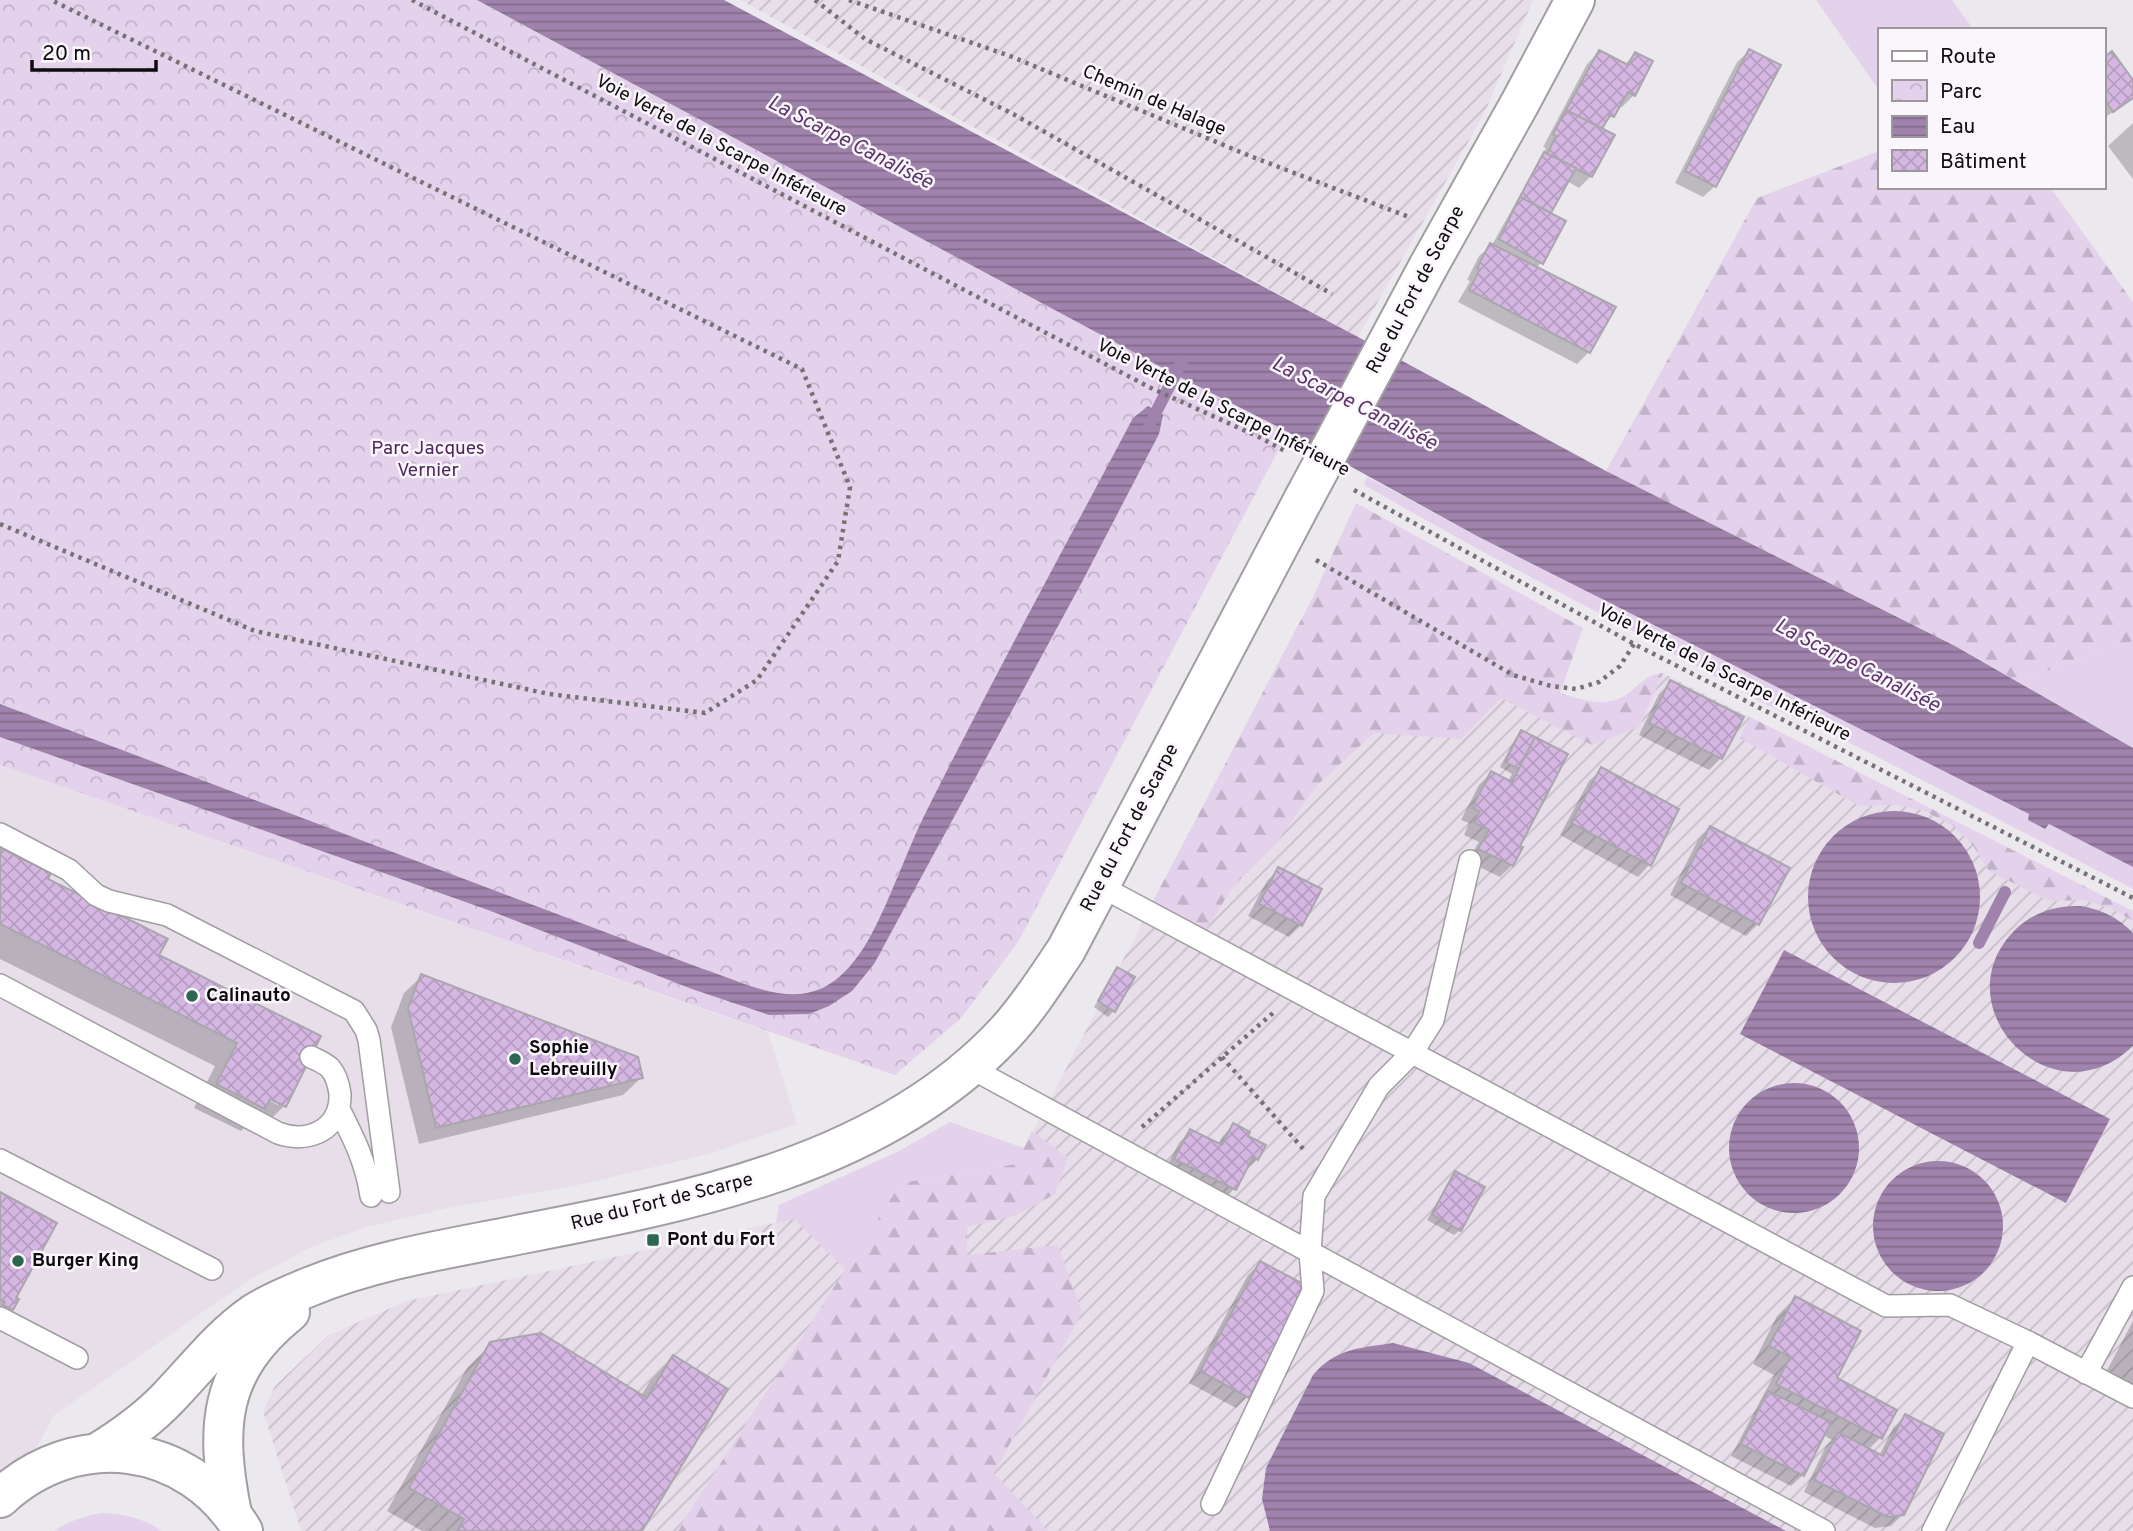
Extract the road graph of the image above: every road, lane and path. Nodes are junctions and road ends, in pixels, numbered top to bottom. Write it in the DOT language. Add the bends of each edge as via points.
graph roads {
  1 [pos="51,0"];
  2 [pos="412,0"];
  3 [pos="816,0"];
  4 [pos="849,0"];
  5 [pos="1575,0"];
  6 [pos="1447,231"];
  7 [pos="1332,294"];
  8 [pos="1294,456"];
  9 [pos="1352,489"];
  10 [pos="0,524"];
  11 [pos="1279,542"];
  12 [pos="1634,644"];
  13 [pos="0,834"];
  14 [pos="1470,861"];
  15 [pos="1100,886"];
  16 [pos="2133,898"];
  17 [pos="0,985"];
  18 [pos="1288,987"];
  19 [pos="1412,1053"];
  20 [pos="311,1057"];
  21 [pos="1222,1057"];
  22 [pos="969,1067"];
  23 [pos="339,1109"];
  24 [pos="1118,1148"];
  25 [pos="0,1160"];
  26 [pos="1326,1176"];
  27 [pos="1310,1252"];
  28 [pos="212,1269"];
  29 [pos="360,1270"];
  30 [pos="2133,1287"];
  31 [pos="0,1318"];
  32 [pos="2028,1342"];
  33 [pos="77,1358"];
  34 [pos="2086,1373"];
  35 [pos="2133,1397"];
  36 [pos="97,1453"];
  37 [pos="4,1483"];
  38 [pos="1212,1504"];
  39 [pos="238,1523"];
  40 [pos="1824,1531"];
  41 [pos="1933,1531"];
  1 -- 10 [label="path" via="802,369 850,487 838,561 757,680 705,713 549,694 255,631"];
  2 -- 8 [label="path, Voie Verte de la Scarpe Inférieure" via="1151,388"];
  3 -- 7 [label="path" via="865,39 1013,114"];
  4 -- 6 [label="path, Chemin de Halage" via="1010,56 1250,156"];
  5 -- 6 [label="main road, Rue du Fort de Scarpe"];
  6 -- 11 [label="main road, Rue du Fort de Scarpe, bridge"];
  9 -- 12 [label="path, Voie Verte de la Scarpe Inférieure"];
  11 -- 12 [label="path" via="1513,675 1551,686 1576,690 1599,682 1620,666"];
  11 -- 15 [label="main road, Rue du Fort de Scarpe"];
  12 -- 16 [label="path, Voie Verte de la Scarpe Inférieure"];
  13 -- 23 [label="lane" via="69,870 96,895 167,915 354,1011 369,1040 380,1194"];
  14 -- 19 [label="lane" via="1433,1020"];
  15 -- 18 [label="lane"];
  15 -- 22 [label="main road, Rue du Fort de Scarpe" via="1066,950 1029,1005"];
  17 -- 23 [label="lane" via="278,1133 298,1138 320,1132"];
  18 -- 19 [label="lane"];
  18 -- 21 [label="path" via="1272,1013"];
  19 -- 26 [label="lane" via="1379,1086"];
  19 -- 32 [label="lane" via="1886,1306 1950,1305"];
  20 -- 23 [label="lane" via="335,1076"];
  21 -- 24 [label="path"];
  21 -- 26 [label="path"];
  22 -- 24 [label="lane"];
  22 -- 29 [label="main road, Rue du Fort de Scarpe" via="922,1102 862,1136 759,1179 640,1212"];
  24 -- 27 [label="lane"];
  25 -- 28 [label="lane"];
  26 -- 27 [label="lane" via="1314,1196"];
  27 -- 38 [label="lane" via="1313,1291"];
  27 -- 40 [label="lane"];
  29 -- 36 [label="main road, Rue du Fort de Scarpe" via="308,1287 252,1315 138,1426"];
  29 -- 39 [label="main road, Rue du Fort de Scarpe" via="325,1288 269,1329 236,1376 222,1428 222,1455"];
  30 -- 34 [label="lane"];
  31 -- 33 [label="lane"];
  32 -- 34 [label="lane"];
  32 -- 41 [label="lane"];
  34 -- 35 [label="lane"];
  36 -- 37 [label="main road" via="72,1457"];
  36 -- 39 [label="main road" via="135,1454 173,1466 205,1486"];
}
